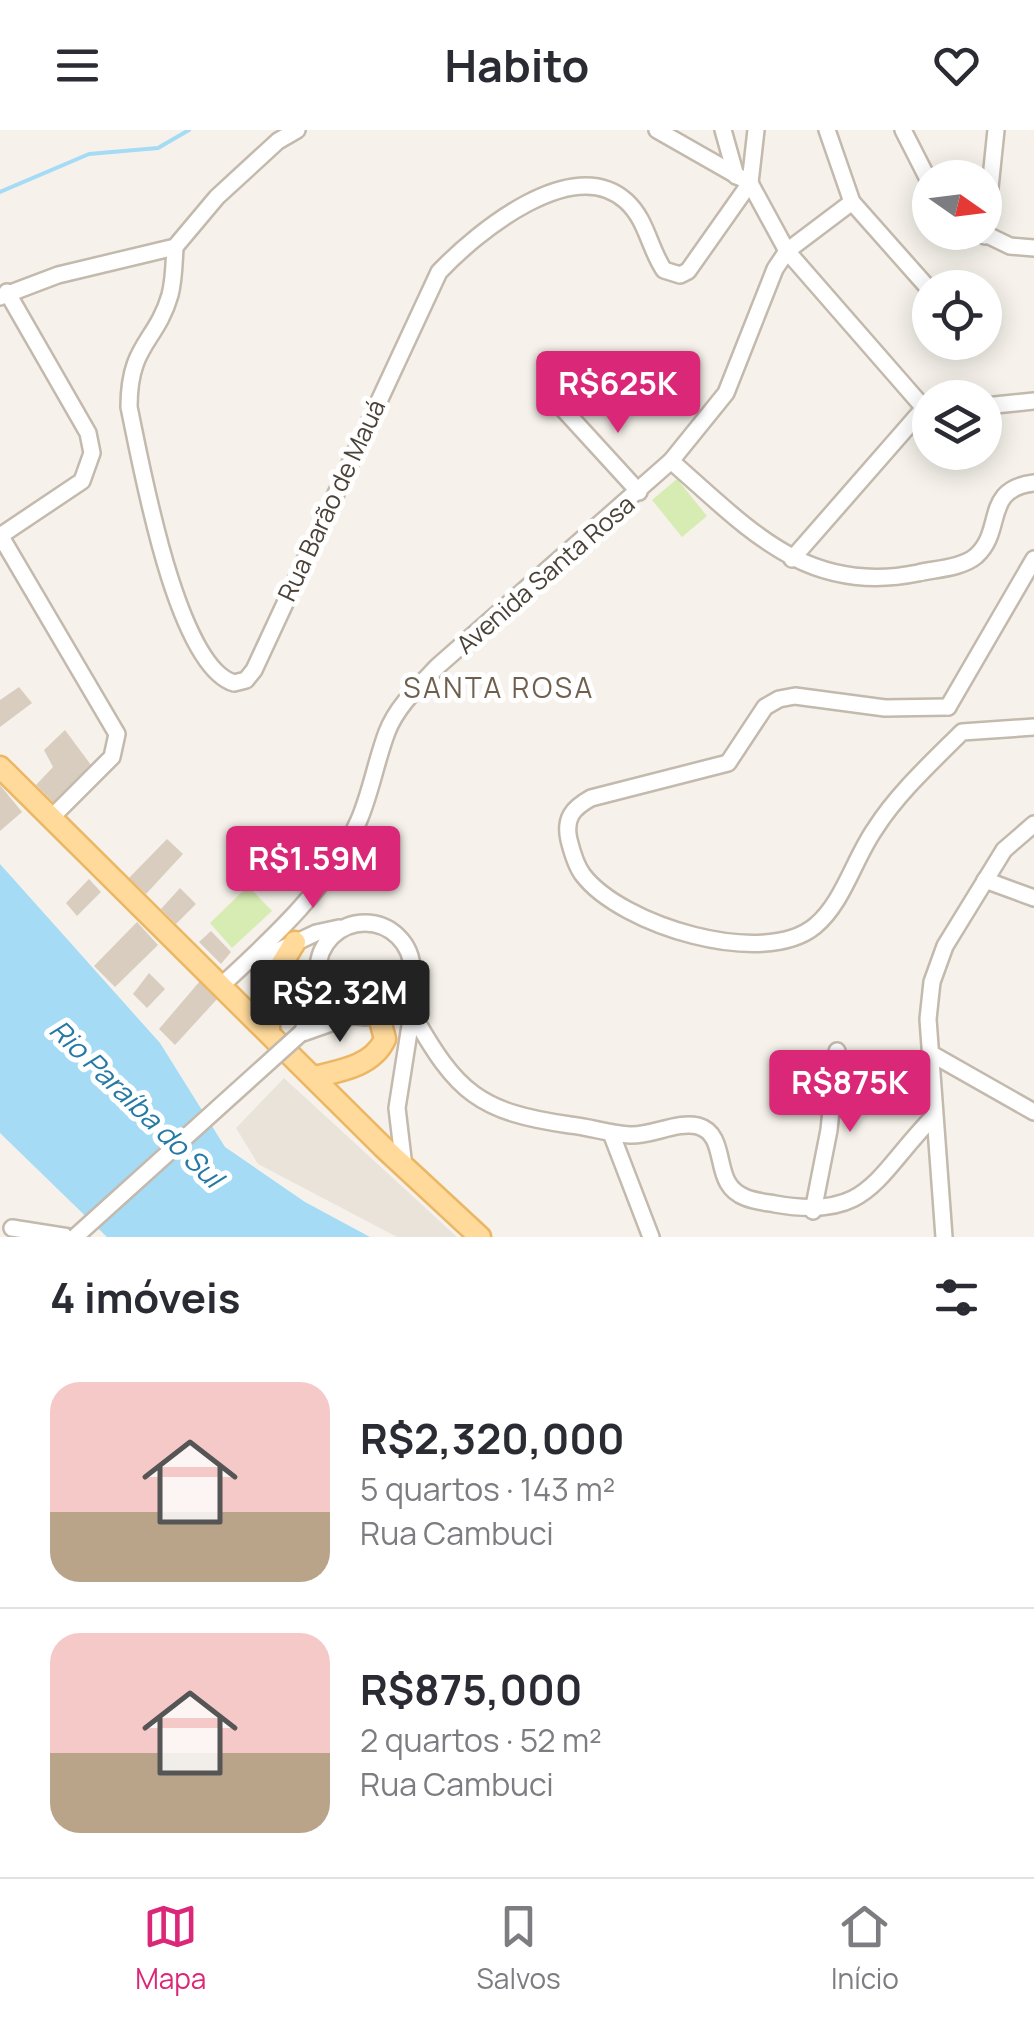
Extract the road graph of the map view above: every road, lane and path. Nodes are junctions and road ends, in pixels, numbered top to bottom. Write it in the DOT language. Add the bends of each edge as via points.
graph roads {
  1 [pos="297,130"];
  2 [pos="657,130"];
  3 [pos="724,130"];
  4 [pos="756,130"];
  5 [pos="827,130"];
  6 [pos="902,130"];
  7 [pos="996,130"];
  8 [pos="918,160"];
  9 [pos="992,160"];
  10 [pos="743,179"];
  11 [pos="852,202"];
  12 [pos="1002,239"];
  13 [pos="175,246"];
  14 [pos="1034,248"];
  15 [pos="787,251"];
  16 [pos="912,270"];
  17 [pos="4,294"];
  18 [pos="912,391"];
  19 [pos="1034,401"];
  20 [pos="1002,404"];
  21 [pos="564,410"];
  22 [pos="912,425"];
  23 [pos="671,461"];
  24 [pos="1034,484"];
  25 [pos="639,492"];
  26 [pos="0,536"];
  27 [pos="792,559"];
  28 [pos="1034,559"];
  29 [pos="948,707"];
  30 [pos="1034,727"];
  31 [pos="962,732"];
  32 [pos="0,767"];
  33 [pos="50,819"];
  34 [pos="1034,824"];
  35 [pos="986,880"];
  36 [pos="1034,898"];
  37 [pos="345,927"];
  38 [pos="295,942"];
  39 [pos="230,978"];
  40 [pos="318,978"];
  41 [pos="410,986"];
  42 [pos="412,1013"];
  43 [pos="351,1016"];
  44 [pos="379,1016"];
  45 [pos="268,1030"];
  46 [pos="302,1032"];
  47 [pos="837,1052"];
  48 [pos="930,1053"];
  49 [pos="314,1076"];
  50 [pos="396,1108"];
  51 [pos="1034,1112"];
  52 [pos="934,1116"];
  53 [pos="366,1129"];
  54 [pos="611,1133"];
  55 [pos="404,1167"];
  56 [pos="813,1210"];
  57 [pos="9,1228"];
  58 [pos="72,1237"];
  59 [pos="480,1237"];
  60 [pos="652,1237"];
  61 [pos="944,1237"];
  1 -- 13 [label="street" via="217,197"];
  2 -- 10 [label="street"];
  3 -- 10 [label="street"];
  4 -- 10 [label="street"];
  5 -- 11 [label="street"];
  6 -- 8 [label="street"];
  7 -- 9 [label="street"];
  10 -- 13 [label="street, Rua Barão de Mauá" via="680,275 664,270 628,203 591,184 542,197 466,244 439,272 423,303 254,670 234,683 212,668 175,594 129,407 138,350 169,299"];
  10 -- 15 [label="street"];
  11 -- 15 [label="street"];
  11 -- 16 [label="street"];
  12 -- 14 [label="street"];
  13 -- 17 [label="street"];
  15 -- 18 [label="street"];
  15 -- 23 [label="street, Avenida Santa Rosa" via="726,393"];
  17 -- 26 [label="street" via="88,433 92,453 82,480"];
  19 -- 20 [label="street"];
  21 -- 25 [label="street"];
  22 -- 27 [label="street"];
  23 -- 25 [label="street, Avenida Santa Rosa"];
  23 -- 27 [label="street"];
  24 -- 27 [label="street" via="1009,490 985,544 960,564 884,580 855,579"];
  25 -- 39 [label="street, Avenida Santa Rosa" via="406,700 388,730 359,820 330,872"];
  26 -- 33 [label="street" via="118,742 112,758"];
  28 -- 29 [label="street"];
  29 -- 31 [label="street"];
  29 -- 31 [label="street" via="779,700 765,708 728,763 576,806 568,818 575,859 602,893 656,924 753,945 790,940 832,906 878,823"];
  30 -- 31 [label="street"];
  32 -- 33 [label="main road"];
  33 -- 39 [label="main road"];
  34 -- 35 [label="street" via="1004,850"];
  35 -- 36 [label="street"];
  35 -- 48 [label="street" via="945,946 932,982"];
  37 -- 38 [label="street"];
  37 -- 40 [label="street" via="323,948"];
  37 -- 41 [label="street" via="376,923 403,940"];
  38 -- 39 [label="street"];
  38 -- 45 [label="main road" via="270,983"];
  39 -- 45 [label="main road"];
  40 -- 43 [label="street" via="329,1002"];
  40 -- 46 [label="street"];
  41 -- 42 [label="street"];
  41 -- 44 [label="street" via="398,1005"];
  42 -- 50 [label="street"];
  42 -- 54 [label="street" via="434,1052 487,1106"];
  43 -- 44 [label="street"];
  43 -- 46 [label="street"];
  44 -- 49 [label="main road" via="385,1038 372,1056"];
  45 -- 49 [label="main road"];
  46 -- 58 [label="street, bridge"];
  47 -- 56 [label="street"];
  48 -- 51 [label="street"];
  48 -- 52 [label="street"];
  49 -- 53 [label="main road"];
  50 -- 53 [label="street" via="383,1124"];
  50 -- 55 [label="street"];
  52 -- 56 [label="street" via="856,1200"];
  52 -- 61 [label="street"];
  53 -- 55 [label="main road"];
  54 -- 56 [label="street" via="698,1126 716,1144 731,1188 746,1199"];
  54 -- 60 [label="street"];
  55 -- 59 [label="main road"];
  57 -- 58 [label="street"];
}
